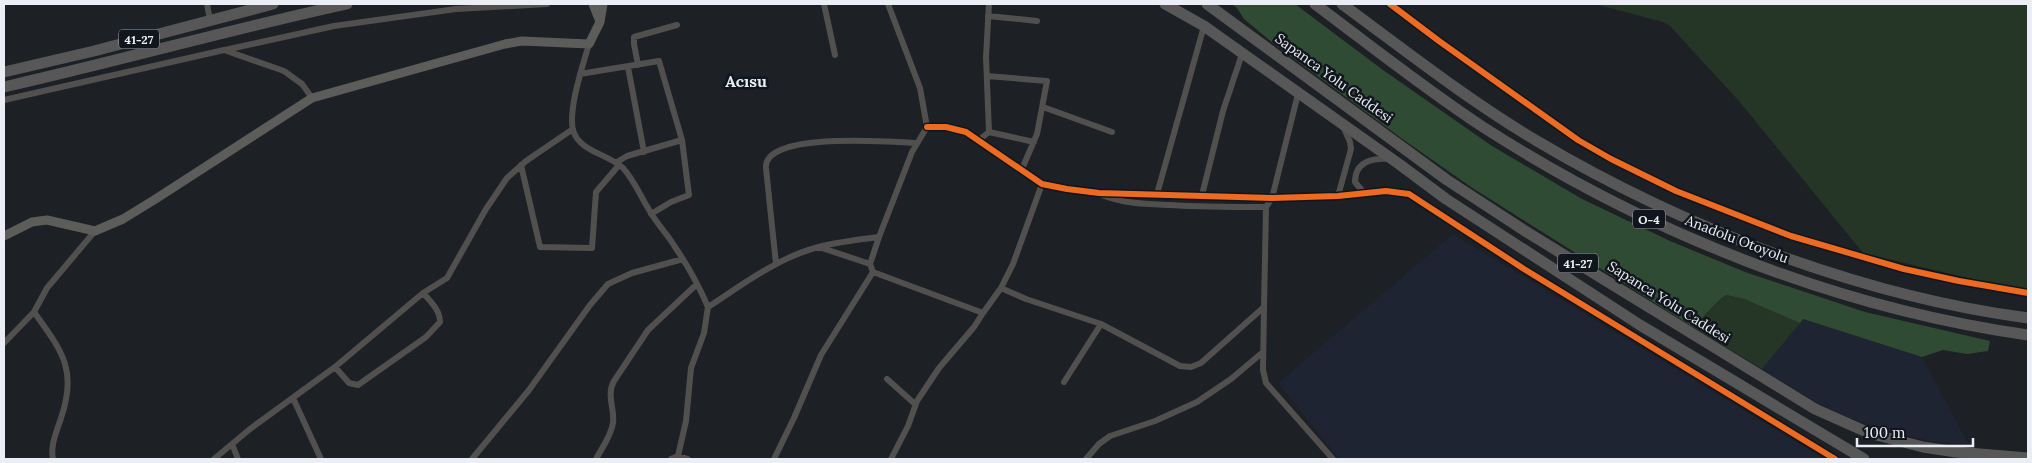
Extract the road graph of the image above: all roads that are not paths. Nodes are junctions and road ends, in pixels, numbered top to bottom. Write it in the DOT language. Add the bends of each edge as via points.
graph roads {
  1 [pos="207,4"];
  2 [pos="273,4"];
  3 [pos="347,4"];
  4 [pos="546,4"];
  5 [pos="593,4"];
  6 [pos="603,4"];
  7 [pos="824,4"];
  8 [pos="888,4"];
  9 [pos="989,4"];
  10 [pos="1165,4"];
  11 [pos="1207,4"];
  12 [pos="1315,4"];
  13 [pos="1342,4"];
  14 [pos="1390,4"];
  15 [pos="988,16"];
  16 [pos="210,20"];
  17 [pos="1037,21"];
  18 [pos="600,22"];
  19 [pos="677,25"];
  20 [pos="1204,26"];
  21 [pos="589,44"];
  22 [pos="224,50"];
  23 [pos="1242,54"];
  24 [pos="834,55"];
  25 [pos="638,65"];
  26 [pos="628,67"];
  27 [pos="4,72"];
  28 [pos="580,74"];
  29 [pos="987,76"];
  30 [pos="4,87"];
  31 [pos="1298,94"];
  32 [pos="312,98"];
  33 [pos="4,100"];
  34 [pos="1043,107"];
  35 [pos="1342,125"];
  36 [pos="927,127"];
  37 [pos="573,129"];
  38 [pos="989,132"];
  39 [pos="1112,132"];
  40 [pos="682,140"];
  41 [pos="979,140"];
  42 [pos="917,142"];
  43 [pos="1034,142"];
  44 [pos="644,152"];
  45 [pos="1393,160"];
  46 [pos="618,163"];
  47 [pos="521,165"];
  48 [pos="1022,170"];
  49 [pos="1042,184"];
  50 [pos="1098,193"];
  51 [pos="1364,193"];
  52 [pos="1158,194"];
  53 [pos="1202,195"];
  54 [pos="1338,196"];
  55 [pos="1272,198"];
  56 [pos="1266,208"];
  57 [pos="651,214"];
  58 [pos="95,231"];
  59 [pos="4,236"];
  60 [pos="879,237"];
  61 [pos="818,247"];
  62 [pos="682,259"];
  63 [pos="776,264"];
  64 [pos="870,264"];
  65 [pos="873,272"];
  66 [pos="698,284"];
  67 [pos="1001,288"];
  68 [pos="423,293"];
  69 [pos="2028,293"];
  70 [pos="708,307"];
  71 [pos="1264,307"];
  72 [pos="34,312"];
  73 [pos="983,313"];
  74 [pos="2028,318"];
  75 [pos="1101,324"];
  76 [pos="2028,335"];
  77 [pos="4,343"];
  78 [pos="1263,352"];
  79 [pos="335,367"];
  80 [pos="887,379"];
  81 [pos="1064,382"];
  82 [pos="293,398"];
  83 [pos="916,404"];
  84 [pos="232,444"];
  85 [pos="678,456"];
  86 [pos="1968,456"];
  87 [pos="1994,458"];
  88 [pos="2028,458"];
  89 [pos="53,459"];
  90 [pos="214,459"];
  91 [pos="238,459"];
  92 [pos="321,459"];
  93 [pos="472,459"];
  94 [pos="596,459"];
  95 [pos="671,459"];
  96 [pos="688,459"];
  97 [pos="774,459"];
  98 [pos="891,459"];
  99 [pos="1086,459"];
  100 [pos="1333,459"];
  101 [pos="1835,459"];
  102 [pos="1864,459"];
  1 -- 16 [label="street"];
  2 -- 16 [label="highway, 41-27"];
  3 -- 30 [label="highway"];
  4 -- 22 [label="street" via="456,9 334,26"];
  5 -- 18 [label="street"];
  6 -- 18 [label="street"];
  7 -- 24 [label="street"];
  8 -- 36 [label="street" via="920,88"];
  9 -- 15 [label="street"];
  10 -- 20 [label="highway"];
  11 -- 86 [label="highway, Sapanca Yolu Caddesi / 41-27" via="1447,180 1815,409 1869,433"];
  12 -- 76 [label="highway, Anadolu Otoyolu / O-4" via="1433,94 1483,127 1604,198 1674,231 1747,260 1875,303"];
  13 -- 74 [label="highway, Anadolu Otoyolu / O-4" via="1443,80 1537,141 1624,189 1689,219 1751,245 1840,275 1926,299"];
  14 -- 69 [label="street" via="1578,140 1676,191 1792,236 1904,269"];
  15 -- 17 [label="street"];
  15 -- 29 [label="street"];
  16 -- 27 [label="highway, 41-27"];
  18 -- 21 [label="street"];
  19 -- 25 [label="street" via="634,37"];
  20 -- 23 [label="highway"];
  20 -- 52 [label="street"];
  21 -- 28 [label="street"];
  21 -- 32 [label="street" via="529,41 504,44"];
  22 -- 32 [label="street" via="284,71 302,84"];
  22 -- 33 [label="street"];
  23 -- 31 [label="highway"];
  23 -- 53 [label="street" via="1223,111"];
  25 -- 26 [label="street"];
  25 -- 40 [label="street" via="659,61"];
  26 -- 28 [label="street"];
  26 -- 44 [label="street"];
  28 -- 37 [label="street"];
  29 -- 34 [label="street" via="1047,81"];
  29 -- 38 [label="street"];
  31 -- 35 [label="highway"];
  31 -- 55 [label="street"];
  32 -- 58 [label="street" via="123,219"];
  34 -- 39 [label="street"];
  34 -- 43 [label="street"];
  35 -- 45 [label="highway"];
  35 -- 54 [label="street" via="1351,149"];
  36 -- 41 [label="street" via="959,129"];
  36 -- 42 [label="street"];
  37 -- 46 [label="street" via="585,146"];
  37 -- 47 [label="street"];
  38 -- 41 [label="street"];
  38 -- 43 [label="street"];
  40 -- 44 [label="street"];
  40 -- 57 [label="street" via="689,195"];
  41 -- 48 [label="street"];
  42 -- 60 [label="street"];
  42 -- 63 [label="street" via="819,141 800,144 769,157 765,162"];
  43 -- 48 [label="street"];
  44 -- 46 [label="street"];
  45 -- 51 [label="street" via="1375,159 1360,166 1355,182"];
  45 -- 102 [label="highway" via="1446,199 1640,324"];
  46 -- 47 [label="street" via="596,192 592,248 540,247"];
  46 -- 57 [label="street" via="634,182"];
  47 -- 68 [label="street" via="486,209 451,274"];
  48 -- 49 [label="street"];
  49 -- 50 [label="street"];
  49 -- 67 [label="street"];
  50 -- 52 [label="street"];
  50 -- 56 [label="street" via="1142,204"];
  51 -- 54 [label="street"];
  51 -- 101 [label="street" via="1395,191 1416,198 1524,269"];
  52 -- 53 [label="street"];
  53 -- 55 [label="street"];
  54 -- 55 [label="street"];
  55 -- 56 [label="street"];
  56 -- 71 [label="street"];
  57 -- 62 [label="street"];
  58 -- 59 [label="street" via="47,220 32,222"];
  58 -- 72 [label="street" via="47,288"];
  60 -- 61 [label="street"];
  60 -- 64 [label="street"];
  61 -- 63 [label="street"];
  61 -- 64 [label="street"];
  62 -- 66 [label="street"];
  62 -- 93 [label="street" via="632,273 608,284"];
  63 -- 70 [label="street"];
  64 -- 65 [label="street"];
  65 -- 73 [label="street"];
  65 -- 97 [label="street" via="821,355"];
  66 -- 70 [label="street"];
  66 -- 94 [label="street" via="648,330 614,381 610,390 612,427"];
  67 -- 73 [label="street"];
  67 -- 75 [label="street" via="1026,300"];
  68 -- 79 [label="street"];
  68 -- 79 [label="street" via="440,316 440,322 426,337 358,385 349,383"];
  70 -- 85 [label="street" via="704,332 691,368 686,421"];
  71 -- 75 [label="street" via="1201,363 1190,367 1180,366"];
  71 -- 78 [label="street"];
  72 -- 77 [label="street"];
  72 -- 89 [label="street" via="54,340 68,370 65,408 54,441"];
  73 -- 83 [label="street" via="939,368"];
  75 -- 81 [label="street"];
  78 -- 99 [label="street" via="1203,399 1110,436"];
  78 -- 100 [label="street" via="1266,383"];
  79 -- 82 [label="street"];
  80 -- 83 [label="street"];
  82 -- 84 [label="street"];
  82 -- 92 [label="street"];
  83 -- 98 [label="street"];
  84 -- 90 [label="street"];
  84 -- 91 [label="street"];
  85 -- 95 [label="street"];
  85 -- 96 [label="street"];
  86 -- 87 [label="highway, Sapanca Yolu Caddesi / 41-27"];
  87 -- 88 [label="highway, Sapanca Yolu Caddesi / 41-27"];
}
